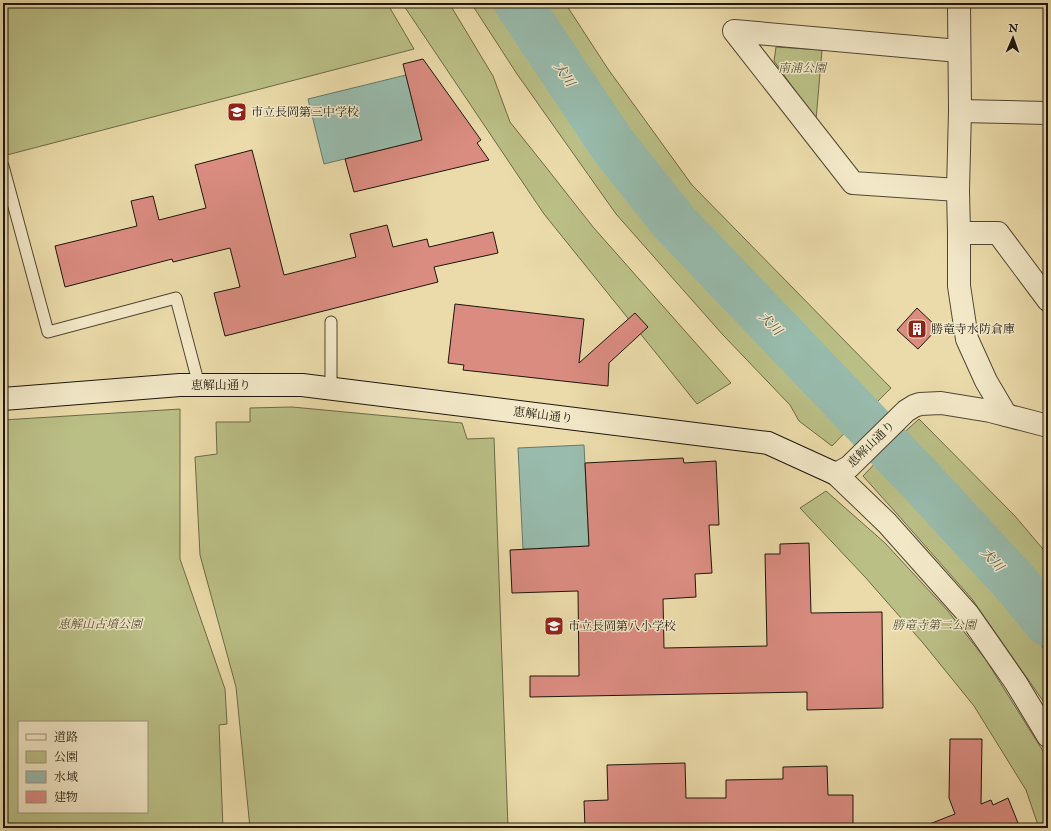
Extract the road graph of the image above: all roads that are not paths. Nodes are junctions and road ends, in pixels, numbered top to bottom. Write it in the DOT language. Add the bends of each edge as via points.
graph roads {
  1 [pos="959,3"];
  2 [pos="959,51"];
  3 [pos="960,111"];
  4 [pos="1048,114"];
  5 [pos="3,166"];
  6 [pos="958,190"];
  7 [pos="959,233"];
  8 [pos="1048,300"];
  9 [pos="331,322"];
  10 [pos="199,385"];
  11 [pos="331,388"];
  12 [pos="3,399"];
  13 [pos="1006,415"];
  14 [pos="1048,426"];
  15 [pos="842,471"];
  16 [pos="1048,736"];
  1 -- 2 [label="street"];
  2 -- 3 [label="street"];
  2 -- 6 [label="street" via="734,31 853,183"];
  3 -- 4 [label="street"];
  3 -- 6 [label="street"];
  5 -- 10 [label="lane" via="48,332 176,298"];
  6 -- 7 [label="street"];
  7 -- 8 [label="street" via="998,234"];
  7 -- 13 [label="street" via="959,286 967,339 986,381"];
  9 -- 11 [label="lane"];
  10 -- 11 [label="street, 恵解山通り" via="302,385"];
  10 -- 12 [label="street, 恵解山通り"];
  11 -- 15 [label="street, 恵解山通り" via="768,443"];
  13 -- 14 [label="street, 恵解山通り"];
  13 -- 15 [label="street, 恵解山通り" via="941,403 914,406"];
  15 -- 16 [label="street" via="968,614 1016,683"];
}
